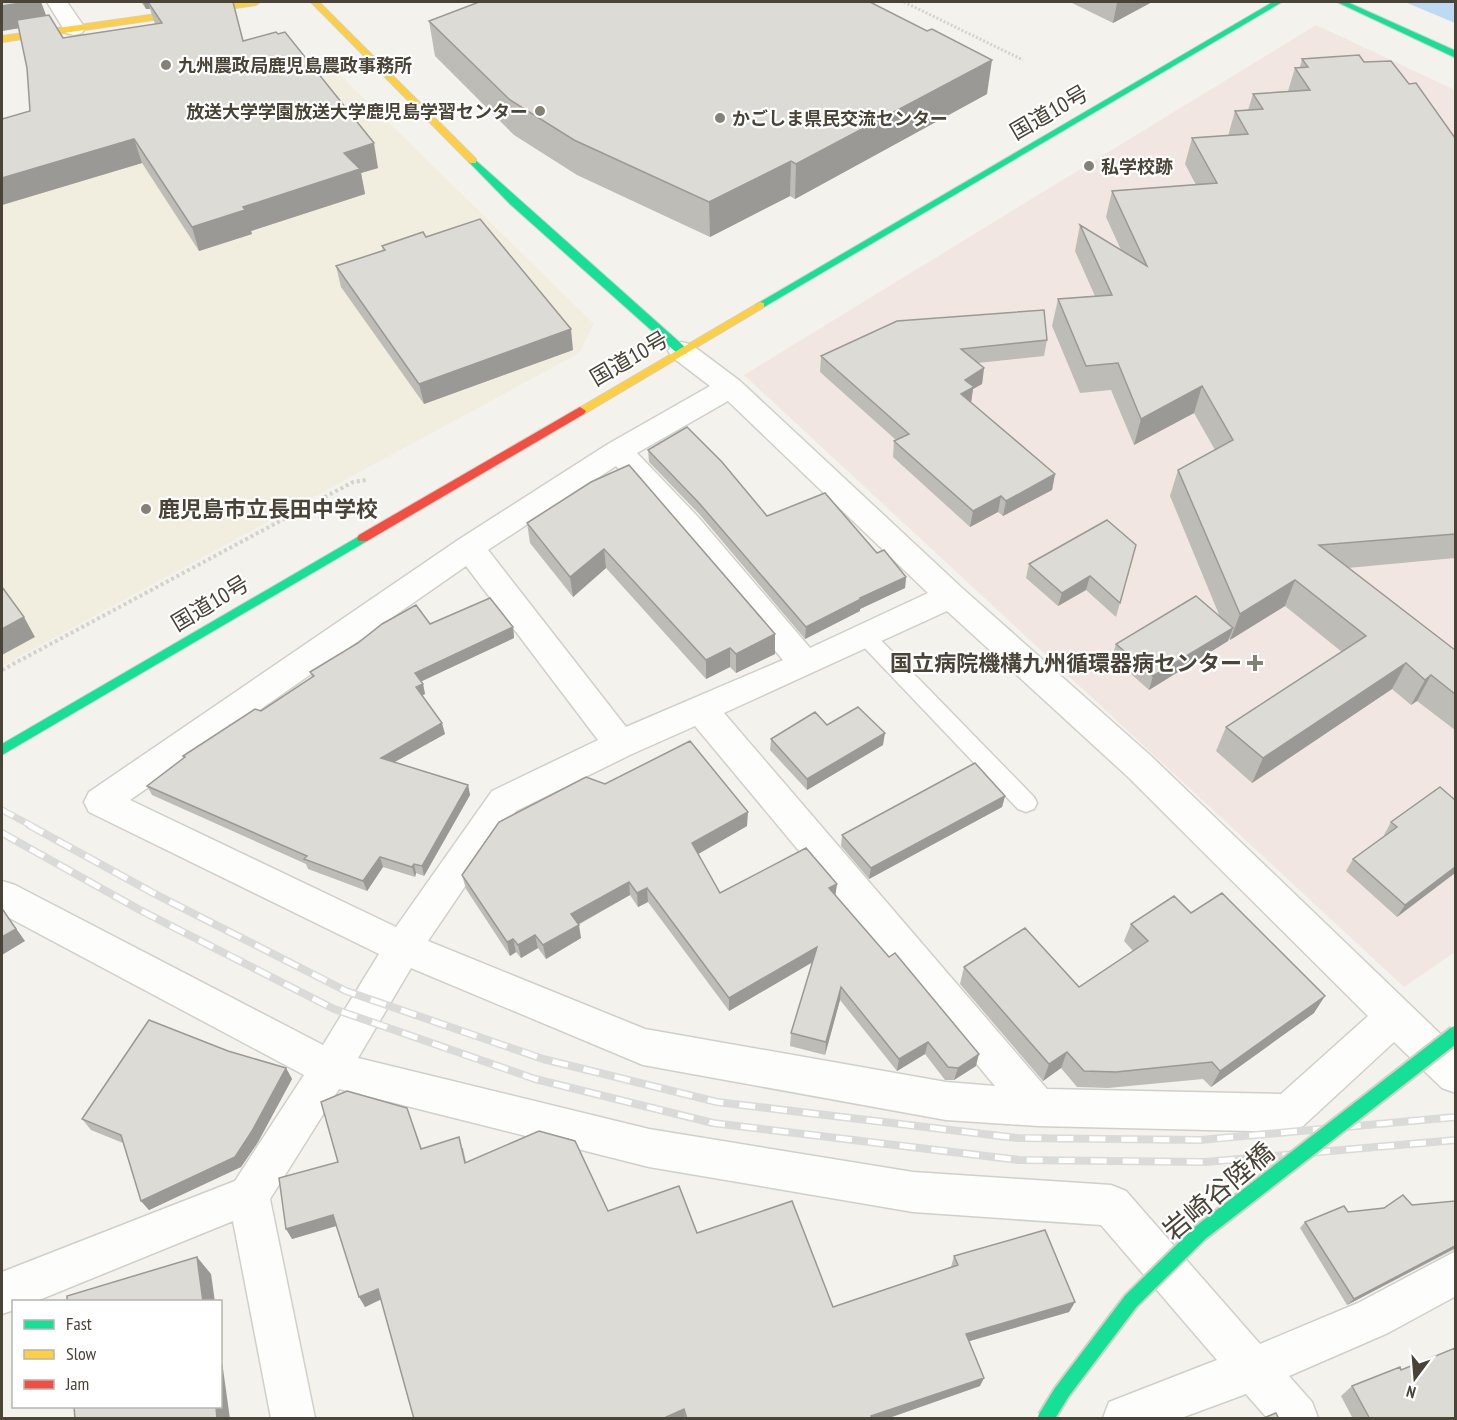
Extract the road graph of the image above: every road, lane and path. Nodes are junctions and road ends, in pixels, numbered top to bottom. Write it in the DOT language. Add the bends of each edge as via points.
graph roads {
  1 [pos="57,2"];
  2 [pos="256,2"];
  3 [pos="315,2"];
  4 [pos="904,2"];
  5 [pos="1278,2"];
  6 [pos="1341,2"];
  7 [pos="74,28"];
  8 [pos="2,39"];
  9 [pos="1455,55"];
  10 [pos="1023,60"];
  11 [pos="682,351"];
  12 [pos="730,387"];
  13 [pos="618,451"];
  14 [pos="366,480"];
  15 [pos="469,548"];
  16 [pos="951,596"];
  17 [pos="865,636"];
  18 [pos="805,664"];
  19 [pos="2,670"];
  20 [pos="700,708"];
  21 [pos="620,744"];
  22 [pos="2,750"];
  23 [pos="1026,803"];
  24 [pos="2,896"];
  25 [pos="403,948"];
  26 [pos="1394,1017"];
  27 [pos="1455,1034"];
  28 [pos="330,1069"];
  29 [pos="1455,1075"];
  30 [pos="1038,1107"];
  31 [pos="249,1195"];
  32 [pos="1455,1272"];
  33 [pos="2,1293"];
  34 [pos="1255,1368"];
  35 [pos="293,1419"];
  36 [pos="1047,1419"];
  37 [pos="1125,1419"];
  38 [pos="1296,1419"];
  1 -- 7 [label="street"];
  2 -- 7 [label="main road"];
  3 -- 11 [label="main road" via="514,202"];
  4 -- 10 [label="path"];
  5 -- 11 [label="main road, 国道10号"];
  6 -- 9 [label="main road"];
  7 -- 8 [label="main road"];
  11 -- 12 [label="street"];
  11 -- 22 [label="main road, 国道10号"];
  12 -- 13 [label="street"];
  12 -- 16 [label="street"];
  13 -- 15 [label="street"];
  13 -- 18 [label="street" via="687,525"];
  14 -- 19 [label="path" via="353,482"];
  15 -- 21 [label="street"];
  15 -- 25 [label="street" via="101,801"];
  16 -- 17 [label="street"];
  16 -- 26 [label="street" via="1139,766"];
  17 -- 18 [label="street"];
  17 -- 23 [label="lane"];
  18 -- 20 [label="street"];
  20 -- 21 [label="street"];
  20 -- 30 [label="street"];
  21 -- 25 [label="street" via="504,801"];
  24 -- 28 [label="street"];
  25 -- 28 [label="street"];
  25 -- 30 [label="street" via="643,1047 946,1101"];
  26 -- 29 [label="street"];
  26 -- 30 [label="street" via="1289,1113"];
  27 -- 36 [label="main road, 岩崎谷陸橋, bridge" via="1200,1233 1131,1301 1062,1392"];
  28 -- 31 [label="street"];
  28 -- 34 [label="street" via="649,1149 913,1192 1111,1205"];
  31 -- 33 [label="street"];
  31 -- 35 [label="street"];
  32 -- 34 [label="street" via="1373,1318"];
  34 -- 37 [label="street"];
  34 -- 38 [label="street"];
}
